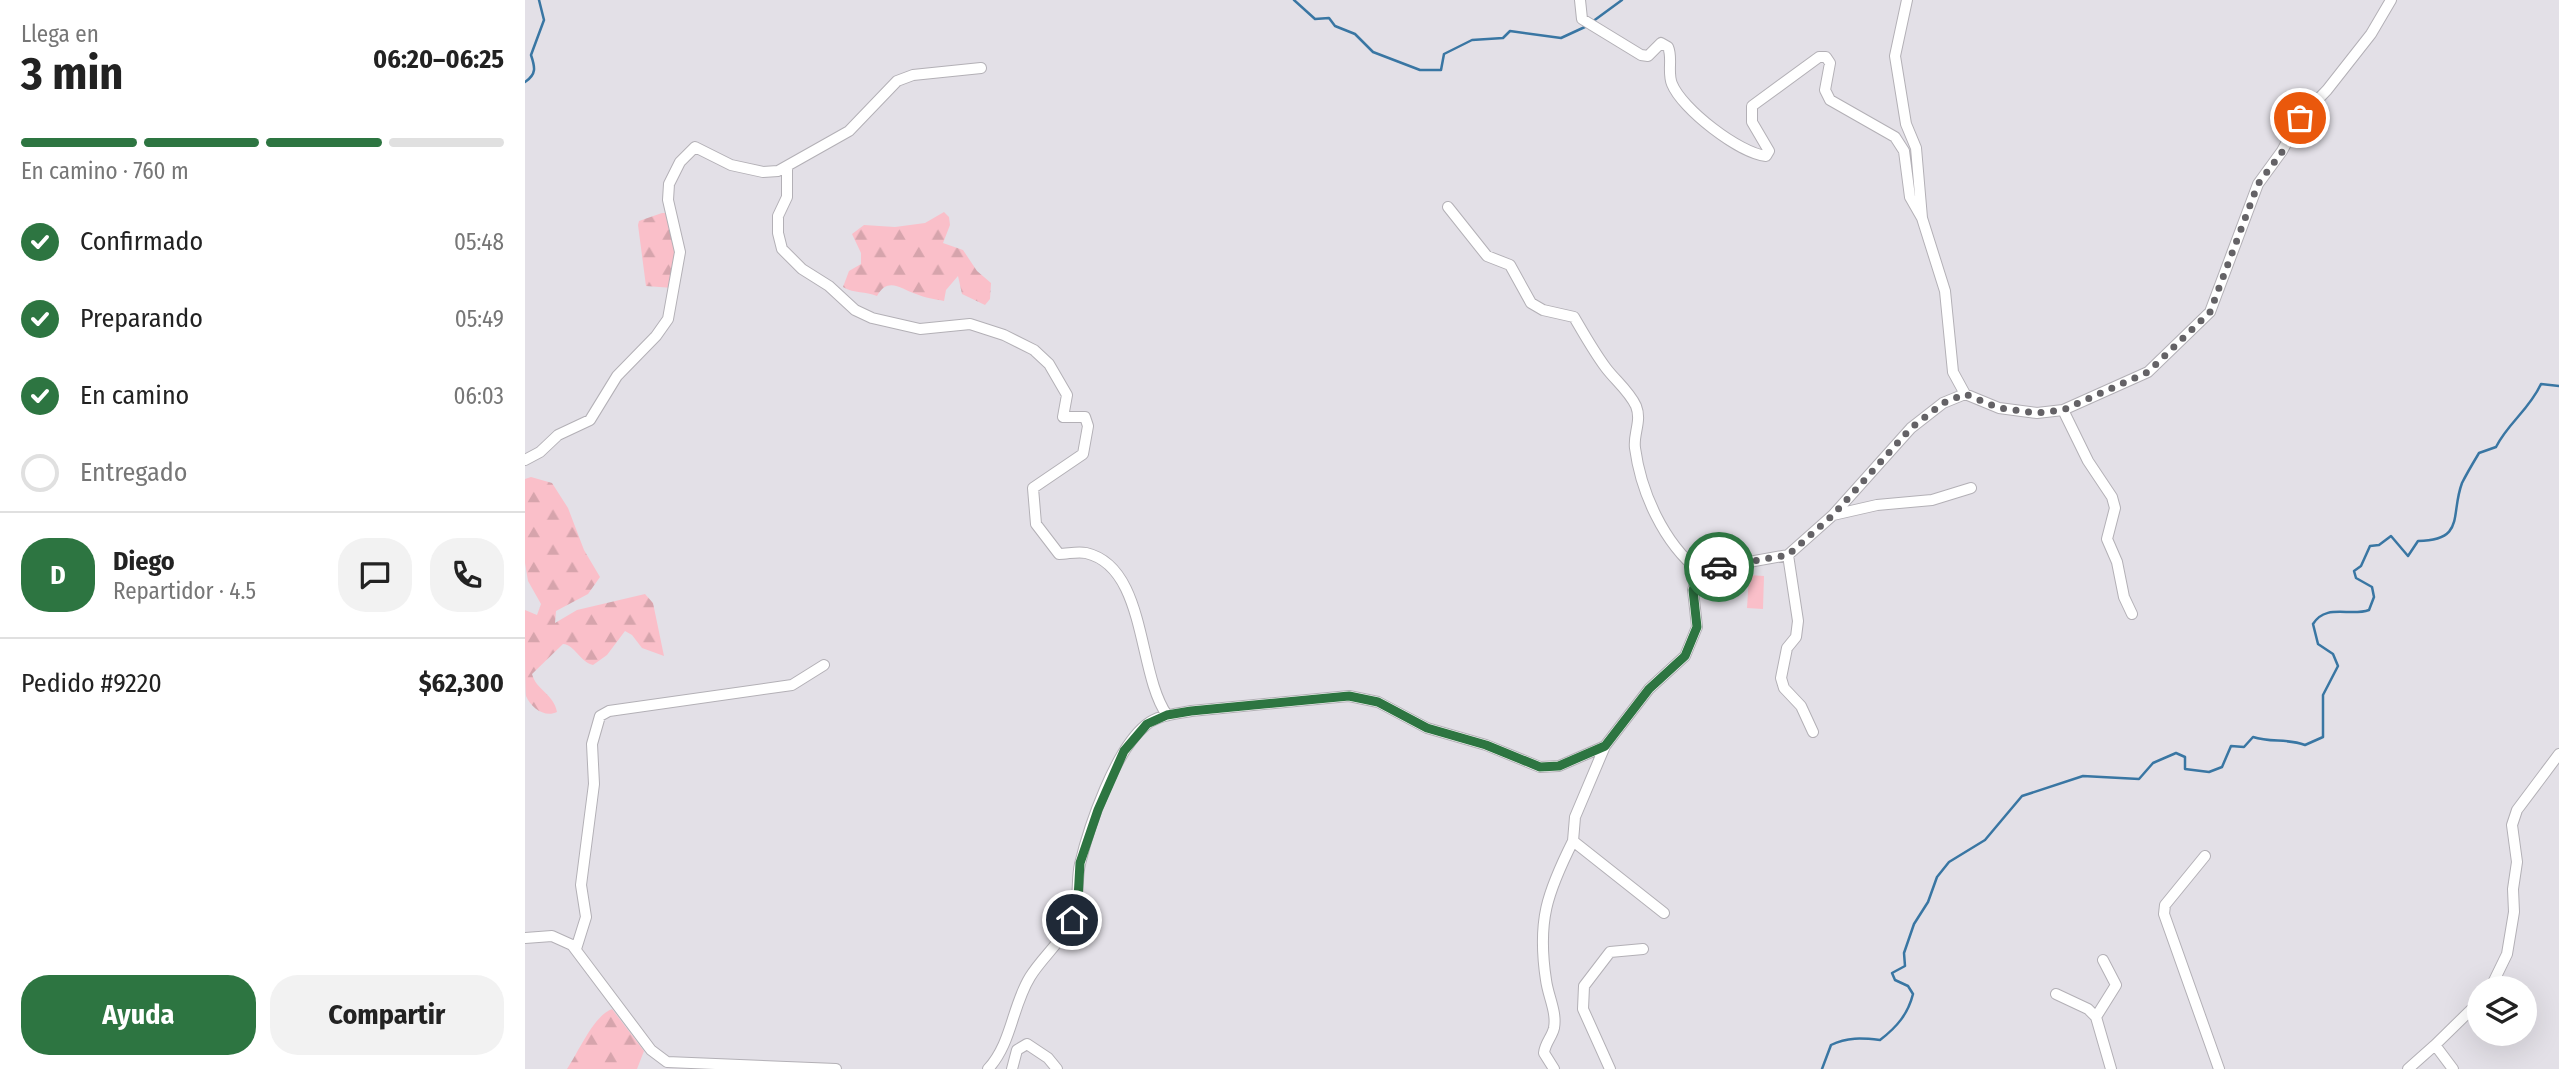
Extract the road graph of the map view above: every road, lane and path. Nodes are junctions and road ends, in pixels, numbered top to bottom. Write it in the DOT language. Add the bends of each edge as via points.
graph roads {
  1 [pos="1580,0"];
  2 [pos="1907,0"];
  3 [pos="2391,0"];
  4 [pos="981,68"];
  5 [pos="787,168"];
  6 [pos="1448,207"];
  7 [pos="1923,218"];
  8 [pos="1965,394"];
  9 [pos="2063,410"];
  10 [pos="525,460"];
  11 [pos="1971,488"];
  12 [pos="1833,515"];
  13 [pos="1788,555"];
  14 [pos="1699,571"];
  15 [pos="2132,614"];
  16 [pos="824,665"];
  17 [pos="1167,715"];
  18 [pos="1813,732"];
  19 [pos="1605,746"];
  20 [pos="2559,754"];
  21 [pos="1573,841"];
  22 [pos="2205,856"];
  23 [pos="1664,913"];
  24 [pos="525,938"];
  25 [pos="576,949"];
  26 [pos="1643,949"];
  27 [pos="2103,960"];
  28 [pos="2496,976"];
  29 [pos="2056,993"];
  30 [pos="2467,1014"];
  31 [pos="2096,1017"];
  32 [pos="2435,1045"];
  33 [pos="836,1069"];
  34 [pos="988,1069"];
  35 [pos="1012,1069"];
  36 [pos="1057,1069"];
  37 [pos="1554,1069"];
  38 [pos="1610,1069"];
  39 [pos="2111,1069"];
  40 [pos="2219,1069"];
  41 [pos="2408,1069"];
  42 [pos="2453,1069"];
  1 -- 7 [label="street" via="1582,19 1641,55 1648,56 1661,43 1668,47 1672,86 1730,143 1754,155 1766,156 1769,151 1752,122 1752,106 1819,57 1826,57 1831,63 1825,90 1831,100 1895,137 1904,151 1910,197"];
  2 -- 7 [label="street" via="1895,56 1906,124 1916,148"];
  3 -- 9 [label="street" via="2371,34 2300,118 2258,184 2210,312 2148,372"];
  4 -- 5 [label="street" via="897,81 849,131"];
  5 -- 10 [label="street" via="763,172 731,165 695,147 688,152 669,184 668,200 680,252 668,319 617,376 590,420 558,435"];
  5 -- 17 [label="street" via="787,197 778,216 782,249 855,310 920,329 982,326 1034,350 1049,364 1067,396 1063,417 1085,417 1088,426 1083,454 1033,488 1037,524 1059,554 1089,554 1102,560 1121,580 1138,622 1157,702"];
  6 -- 14 [label="street" via="1487,256 1510,265 1531,303 1574,317 1623,388 1636,407 1639,424 1634,444 1640,473 1667,539"];
  7 -- 8 [label="street" via="1945,291 1952,372"];
  8 -- 9 [label="street" via="1999,408 2037,413"];
  8 -- 12 [label="street" via="1943,403 1911,428"];
  9 -- 15 [label="street" via="2088,461 2112,496 2115,508 2107,539"];
  11 -- 12 [label="street" via="1932,500"];
  12 -- 13 [label="street"];
  13 -- 14 [label="street"];
  13 -- 18 [label="street" via="1798,621 1781,678"];
  14 -- 19 [label="street" via="1693,590 1697,627 1685,656 1649,689"];
  16 -- 25 [label="street" via="792,685 609,710 600,716 592,744 594,784 581,885 586,917"];
  17 -- 19 [label="street" via="1349,696 1378,702 1427,728 1540,767 1559,766"];
  17 -- 34 [label="street" via="1147,724 1124,751 1080,863 1072,920 1029,978 1008,1037"];
  19 -- 21 [label="street" via="1575,817"];
  20 -- 28 [label="street" via="2517,810 2512,825 2517,862 2514,912 2507,954"];
  21 -- 23 [label="street"];
  21 -- 37 [label="street" via="1550,887 1541,934 1554,1012 1554,1029 1544,1053"];
  22 -- 40 [label="street" via="2165,905 2164,914"];
  24 -- 25 [label="street" via="552,936"];
  25 -- 33 [label="street" via="650,1050 667,1062"];
  26 -- 38 [label="street" via="1610,952 1584,986 1583,1009"];
  27 -- 31 [label="street" via="2116,985"];
  29 -- 31 [label="street"];
  30 -- 32 [label="street"];
  31 -- 39 [label="street"];
  32 -- 41 [label="street"];
  32 -- 42 [label="street"];
  35 -- 36 [label="street" via="1017,1050 1027,1044"];
}
